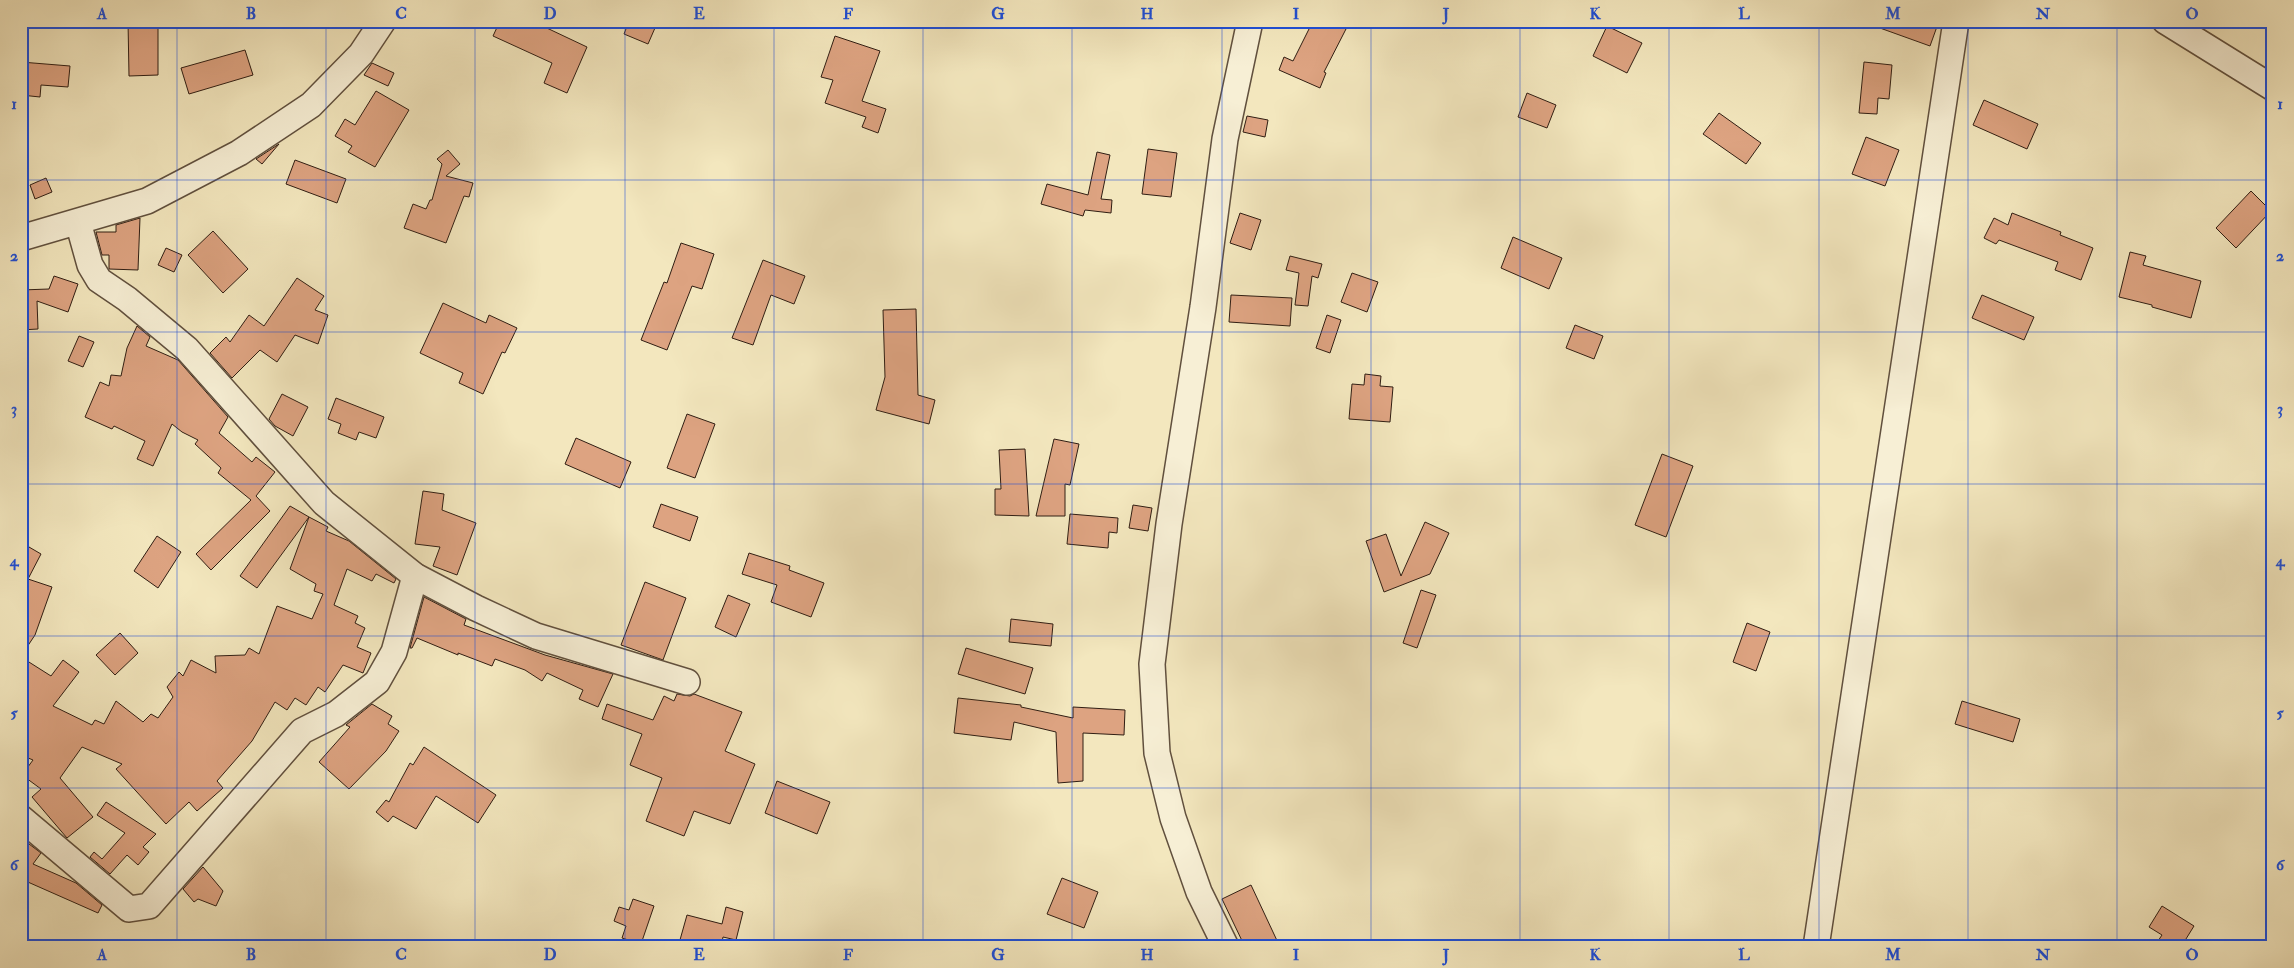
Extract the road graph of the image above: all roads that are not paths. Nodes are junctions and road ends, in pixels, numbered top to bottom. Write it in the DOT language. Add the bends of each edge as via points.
graph roads {
  1 [pos="384,21"];
  2 [pos="1250,21"];
  3 [pos="1956,21"];
  4 [pos="2164,21"];
  5 [pos="2273,88"];
  6 [pos="78,222"];
  7 [pos="21,238"];
  8 [pos="415,576"];
  9 [pos="688,682"];
  10 [pos="22,821"];
  11 [pos="1226,947"];
  12 [pos="1816,947"];
  1 -- 6 [label="street" via="361,54 311,105 239,153 147,201"];
  2 -- 11 [label="street" via="1225,139 1152,664 1157,753 1173,818 1199,892"];
  3 -- 12 [label="street"];
  4 -- 5 [label="street"];
  6 -- 7 [label="street"];
  6 -- 8 [label="street" via="90,265 99,280 187,348 324,503"];
  8 -- 9 [label="street" via="536,636"];
  8 -- 10 [label="street" via="394,652 377,682 336,714 302,732 148,906 130,909"];
}
